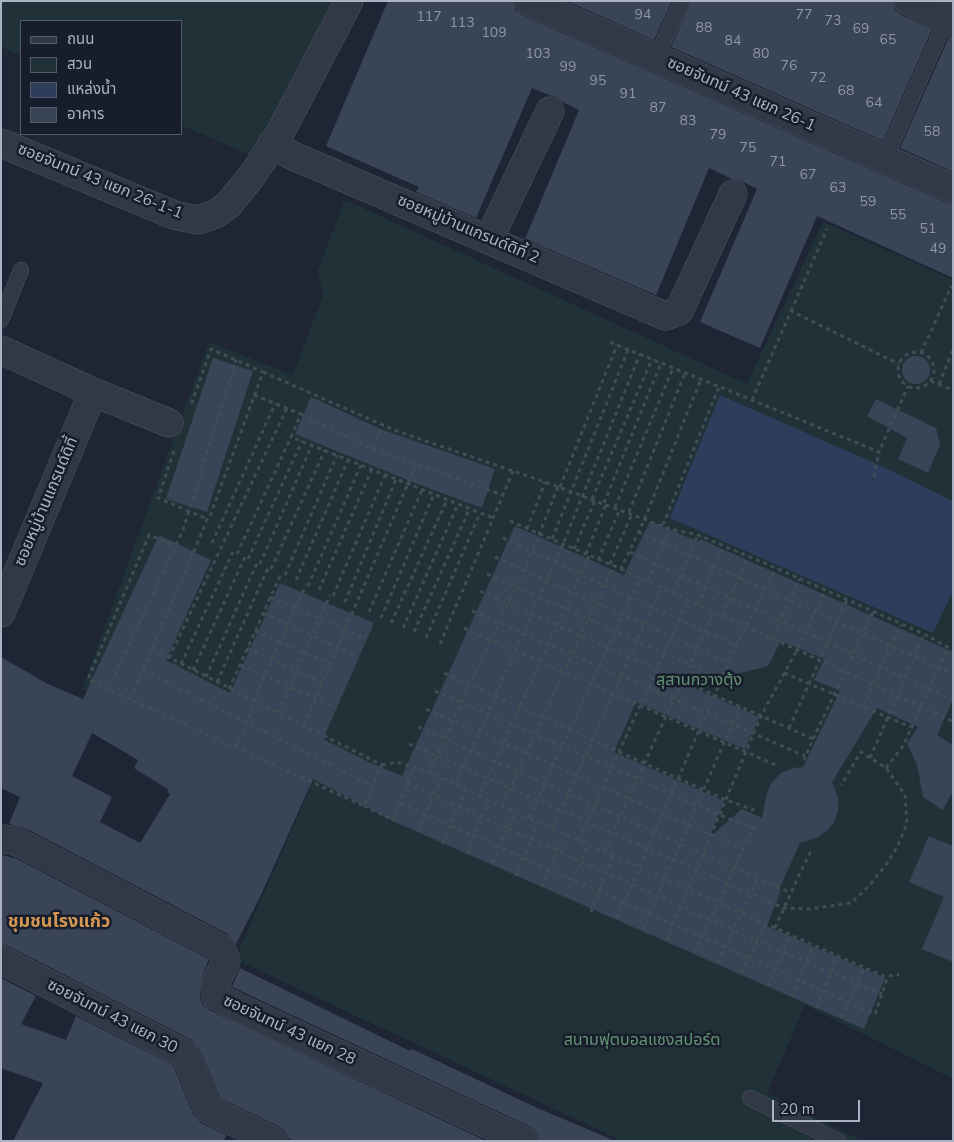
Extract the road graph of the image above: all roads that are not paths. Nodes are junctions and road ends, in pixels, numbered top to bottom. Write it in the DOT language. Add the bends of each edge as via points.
graph roads {
  1 [pos="349,1"];
  2 [pos="528,1"];
  3 [pos="682,1"];
  4 [pos="908,1"];
  5 [pos="951,15"];
  6 [pos="656,58"];
  7 [pos="550,111"];
  8 [pos="1,143"];
  9 [pos="272,144"];
  10 [pos="885,158"];
  11 [pos="953,189"];
  12 [pos="733,194"];
  13 [pos="489,239"];
  14 [pos="21,270"];
  15 [pos="1,320"];
  16 [pos="1,350"];
  17 [pos="93,392"];
  18 [pos="178,418"];
  19 [pos="1,613"];
  20 [pos="1,838"];
  21 [pos="1,960"];
  22 [pos="750,1098"];
  23 [pos="273,1141"];
  24 [pos="524,1141"];
  25 [pos="838,1141"];
  1 -- 9 [label="street, ซอยจันทน์ 43 แยก 26-1-1"];
  2 -- 6 [label="street, ซอยจันทน์ 43 แยก 26-1"];
  3 -- 6 [label="lane"];
  4 -- 5 [label="street"];
  5 -- 10 [label="lane"];
  6 -- 10 [label="street, ซอยจันทน์ 43 แยก 26-1"];
  7 -- 13 [label="street"];
  8 -- 9 [label="street, ซอยจันทน์ 43 แยก 26-1-1" via="174,215 198,220 216,214 228,204 251,177"];
  9 -- 13 [label="street, ซอยหมู่บ้านแกรนด์ดิที้ 2"];
  10 -- 11 [label="street, ซอยจันทน์ 43 แยก 26-1"];
  12 -- 13 [label="street, ซอยหมู่บ้านแกรนด์ดิที้ 2" via="679,311 665,316"];
  14 -- 15 [label="lane"];
  16 -- 17 [label="street"];
  17 -- 18 [label="street"];
  17 -- 19 [label="street, ซอยหมู่บ้านแกรนด์ดิที้"];
  20 -- 24 [label="street, ซอยจันทน์ 43 แยก 28" via="22,844 222,948 226,961 216,982 216,996"];
  21 -- 23 [label="street, ซอยจันทน์ 43 แยก 30" via="185,1054 208,1108"];
  22 -- 25 [label="lane"];
}
